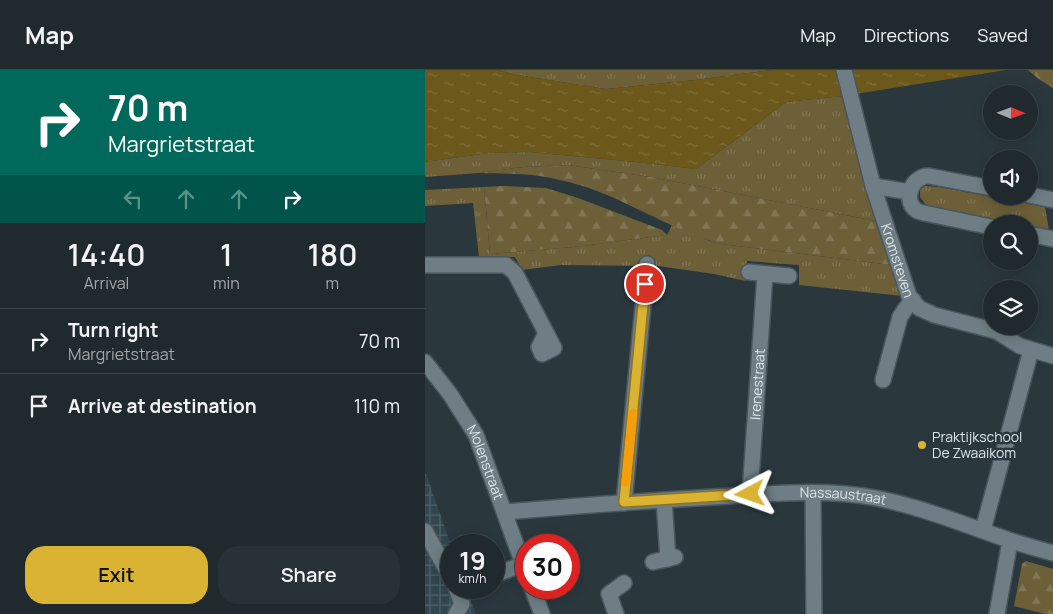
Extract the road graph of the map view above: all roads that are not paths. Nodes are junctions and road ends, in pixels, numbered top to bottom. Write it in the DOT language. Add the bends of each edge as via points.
graph roads {
  1 [pos="844,70"];
  2 [pos="873,186"];
  3 [pos="983,186"];
  4 [pos="910,192"];
  5 [pos="1038,197"];
  6 [pos="1053,200"];
  7 [pos="983,225"];
  8 [pos="1038,236"];
  9 [pos="1053,239"];
  10 [pos="425,264"];
  11 [pos="647,264"];
  12 [pos="749,272"];
  13 [pos="765,274"];
  14 [pos="789,276"];
  15 [pos="913,300"];
  16 [pos="546,333"];
  17 [pos="1031,350"];
  18 [pos="1053,356"];
  19 [pos="425,362"];
  20 [pos="883,380"];
  21 [pos="813,493"];
  22 [pos="750,494"];
  23 [pos="664,500"];
  24 [pos="624,502"];
  25 [pos="505,512"];
  26 [pos="983,530"];
  27 [pos="425,531"];
  28 [pos="515,540"];
  29 [pos="1010,541"];
  30 [pos="1053,553"];
  31 [pos="440,558"];
  32 [pos="665,559"];
  33 [pos="624,583"];
  34 [pos="460,599"];
  35 [pos="536,599"];
  36 [pos="456,614"];
  37 [pos="541,614"];
  38 [pos="616,614"];
  39 [pos="814,614"];
  40 [pos="997,614"];
  1 -- 2 [label="street, Kromsteven"];
  2 -- 4 [label="street"];
  2 -- 15 [label="street, Kromsteven"];
  3 -- 4 [label="street" via="929,176 920,178"];
  4 -- 7 [label="street" via="909,200 915,209"];
  5 -- 6 [label="street"];
  8 -- 9 [label="street"];
  10 -- 16 [label="street" via="506,265 515,272"];
  11 -- 24 [label="street"];
  12 -- 13 [label="street"];
  13 -- 14 [label="street"];
  13 -- 22 [label="street, Irenestraat"];
  15 -- 17 [label="street, Kromsteven" via="919,308 934,315 996,331"];
  15 -- 20 [label="street" via="900,316"];
  17 -- 18 [label="street, Kromsteven"];
  17 -- 26 [label="street"];
  19 -- 25 [label="street, Molenstraat" via="476,435"];
  21 -- 22 [label="street, Nassaustraat"];
  21 -- 26 [label="street, Nassaustraat" via="875,498"];
  21 -- 39 [label="street"];
  22 -- 23 [label="street, Nassaustraat"];
  23 -- 24 [label="street, Nassaustraat"];
  23 -- 32 [label="street"];
  24 -- 25 [label="street, Nassaustraat"];
  25 -- 28 [label="street, Molenstraat"];
  26 -- 29 [label="street, Nassaustraat"];
  27 -- 31 [label="street"];
  29 -- 30 [label="street, Nassaustraat"];
  29 -- 40 [label="street"];
  33 -- 38 [label="street" via="609,594"];
  34 -- 36 [label="street" via="462,604"];
  35 -- 37 [label="street"];
}
